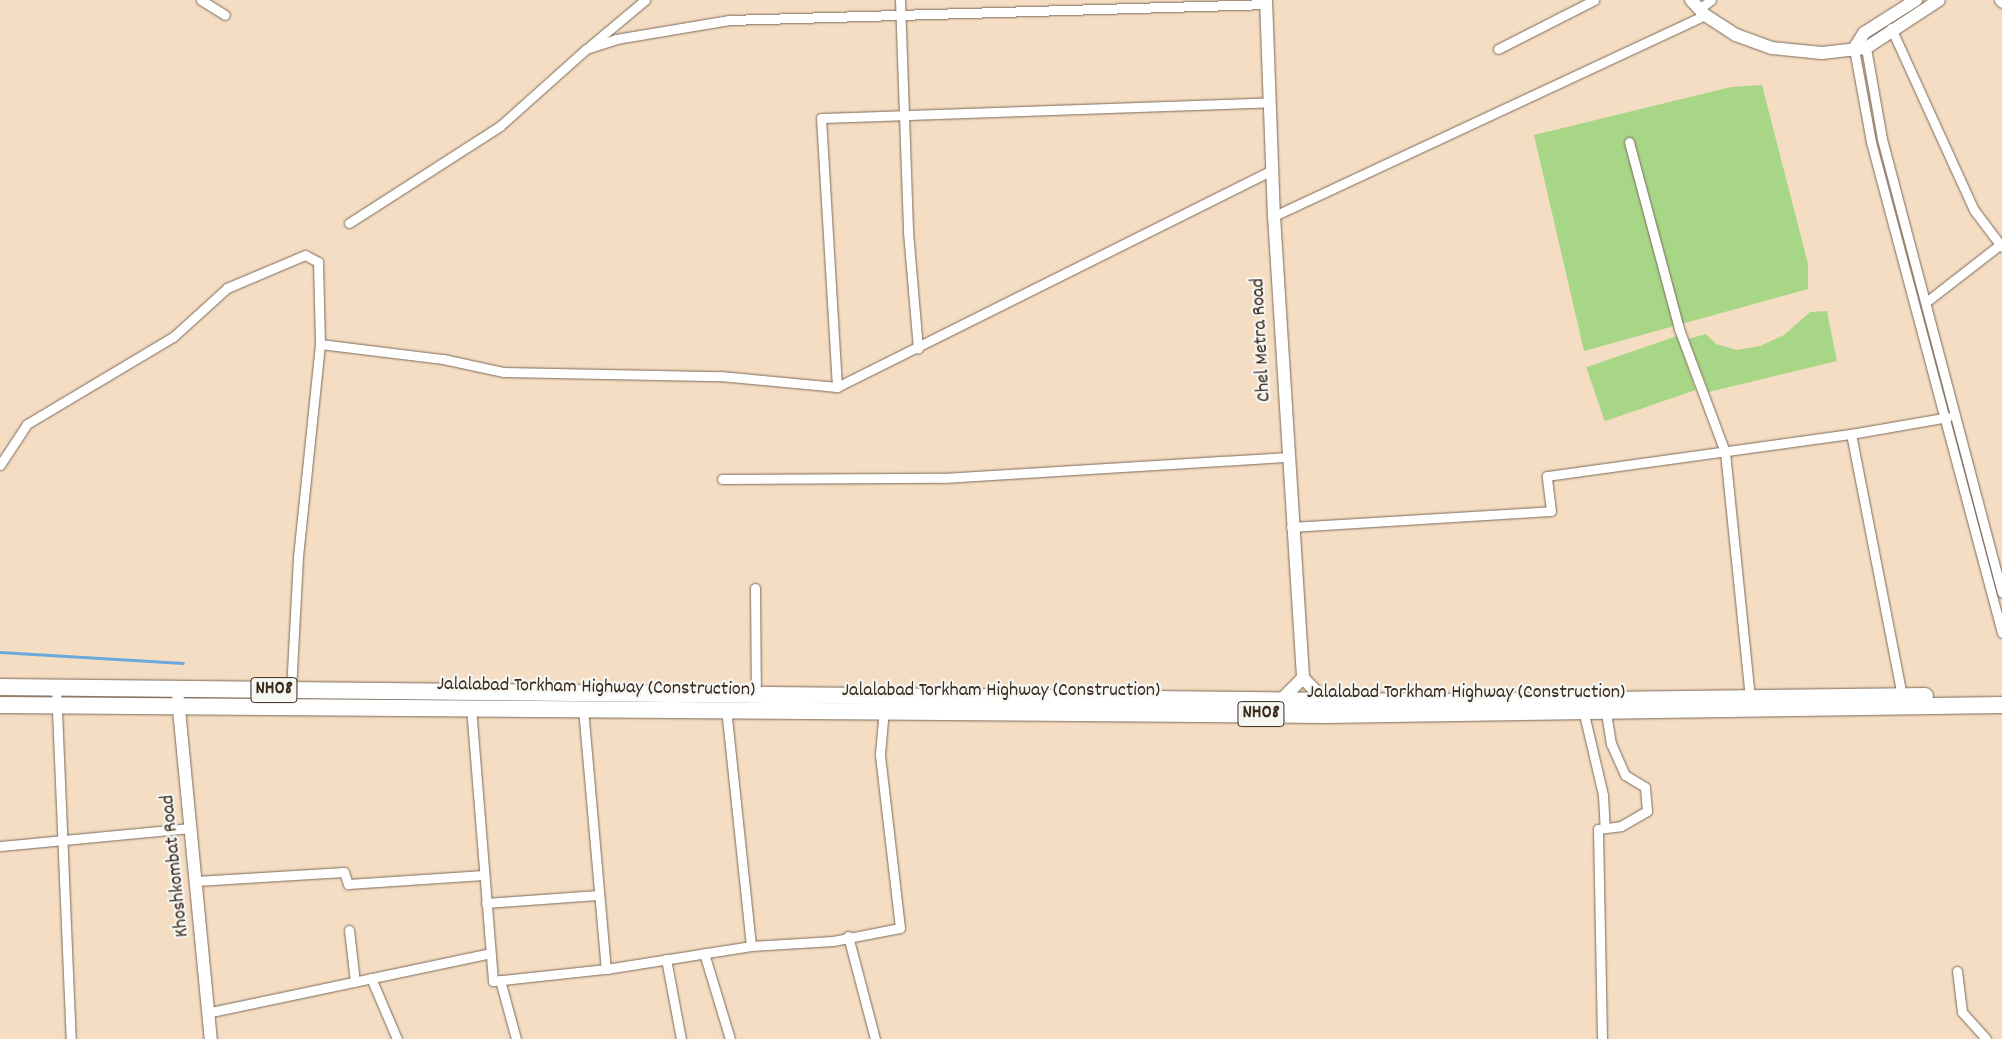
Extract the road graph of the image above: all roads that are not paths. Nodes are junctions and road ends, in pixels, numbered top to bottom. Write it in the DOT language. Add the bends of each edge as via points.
graph roads {
  1 [pos="201,0"];
  2 [pos="645,0"];
  3 [pos="900,0"];
  4 [pos="1594,0"];
  5 [pos="1711,0"];
  6 [pos="1916,0"];
  7 [pos="1939,0"];
  8 [pos="1999,0"];
  9 [pos="1266,2"];
  10 [pos="2002,3"];
  11 [pos="1698,8"];
  12 [pos="901,13"];
  13 [pos="224,16"];
  14 [pos="1891,28"];
  15 [pos="586,49"];
  16 [pos="1498,49"];
  17 [pos="1860,49"];
  18 [pos="1269,102"];
  19 [pos="903,117"];
  20 [pos="1882,139"];
  21 [pos="1629,142"];
  22 [pos="1871,142"];
  23 [pos="1272,170"];
  24 [pos="1893,182"];
  25 [pos="1883,184"];
  26 [pos="1274,216"];
  27 [pos="349,223"];
  28 [pos="1908,234"];
  29 [pos="1897,237"];
  30 [pos="2001,245"];
  31 [pos="1926,302"];
  32 [pos="1930,318"];
  33 [pos="1918,321"];
  34 [pos="320,344"];
  35 [pos="918,349"];
  36 [pos="837,387"];
  37 [pos="1956,416"];
  38 [pos="1943,418"];
  39 [pos="1851,434"];
  40 [pos="1725,452"];
  41 [pos="1288,457"];
  42 [pos="0,465"];
  43 [pos="722,479"];
  44 [pos="1291,528"];
  45 [pos="755,588"];
  46 [pos="2002,592"];
  47 [pos="2002,633"];
  48 [pos="1303,678"];
  49 [pos="0,687"];
  50 [pos="56,687"];
  51 [pos="177,689"];
  52 [pos="291,690"];
  53 [pos="548,692"];
  54 [pos="732,694"];
  55 [pos="756,694"];
  56 [pos="1902,696"];
  57 [pos="2002,696"];
  58 [pos="1750,698"];
  59 [pos="470,699"];
  60 [pos="586,699"];
  61 [pos="1282,699"];
  62 [pos="1325,701"];
  63 [pos="0,705"];
  64 [pos="57,705"];
  65 [pos="2002,705"];
  66 [pos="179,706"];
  67 [pos="519,706"];
  68 [pos="885,706"];
  69 [pos="1678,706"];
  70 [pos="1605,707"];
  71 [pos="726,710"];
  72 [pos="1584,714"];
  73 [pos="190,828"];
  74 [pos="1605,828"];
  75 [pos="63,840"];
  76 [pos="0,846"];
  77 [pos="484,875"];
  78 [pos="196,881"];
  79 [pos="598,895"];
  80 [pos="486,904"];
  81 [pos="349,930"];
  82 [pos="848,936"];
  83 [pos="751,946"];
  84 [pos="490,953"];
  85 [pos="704,953"];
  86 [pos="666,959"];
  87 [pos="606,969"];
  88 [pos="1957,971"];
  89 [pos="371,978"];
  90 [pos="500,980"];
  91 [pos="355,982"];
  92 [pos="211,1012"];
  93 [pos="71,1039"];
  94 [pos="211,1039"];
  95 [pos="397,1039"];
  96 [pos="516,1039"];
  97 [pos="681,1039"];
  98 [pos="730,1039"];
  99 [pos="875,1039"];
  100 [pos="1602,1039"];
  101 [pos="1986,1039"];
  1 -- 13 [label="street"];
  2 -- 15 [label="street"];
  3 -- 12 [label="street"];
  4 -- 16 [label="street"];
  5 -- 11 [label="street"];
  6 -- 17 [label="street" via="1864,33"];
  7 -- 14 [label="street"];
  8 -- 10 [label="street"];
  9 -- 12 [label="street"];
  9 -- 18 [label="street, Chel Metra Road"];
  11 -- 17 [label="street" via="1736,35 1772,48 1822,53"];
  11 -- 26 [label="street"];
  12 -- 15 [label="street" via="729,20 616,39"];
  12 -- 19 [label="street"];
  14 -- 17 [label="street"];
  14 -- 30 [label="street" via="1974,210"];
  15 -- 27 [label="street" via="500,126"];
  17 -- 20 [label="street"];
  17 -- 22 [label="street"];
  18 -- 19 [label="street"];
  18 -- 23 [label="street, Chel Metra Road"];
  19 -- 35 [label="street"];
  19 -- 36 [label="street" via="821,118"];
  20 -- 22 [label="street"];
  20 -- 24 [label="street"];
  21 -- 40 [label="street" via="1679,329"];
  22 -- 25 [label="street"];
  23 -- 26 [label="street, Chel Metra Road"];
  23 -- 35 [label="street"];
  24 -- 25 [label="street"];
  24 -- 28 [label="street"];
  25 -- 29 [label="street"];
  26 -- 41 [label="street, Chel Metra Road"];
  28 -- 29 [label="street"];
  28 -- 31 [label="street"];
  29 -- 33 [label="street"];
  30 -- 31 [label="street"];
  31 -- 32 [label="street"];
  32 -- 33 [label="street"];
  32 -- 37 [label="street"];
  33 -- 38 [label="street"];
  34 -- 36 [label="street" via="443,359 503,372 720,376"];
  34 -- 42 [label="street" via="318,262 305,255 228,288 173,337 27,424"];
  34 -- 52 [label="street" via="298,557"];
  35 -- 36 [label="street"];
  37 -- 38 [label="street"];
  37 -- 46 [label="street"];
  38 -- 39 [label="street"];
  38 -- 47 [label="street"];
  39 -- 40 [label="street"];
  39 -- 56 [label="street"];
  40 -- 44 [label="street" via="1547,476 1551,511"];
  40 -- 58 [label="street"];
  41 -- 43 [label="street" via="944,478"];
  41 -- 44 [label="street, Chel Metra Road"];
  44 -- 48 [label="street, Chel Metra Road"];
  45 -- 55 [label="street"];
  48 -- 61 [label="street"];
  48 -- 62 [label="street"];
  49 -- 50 [label="highway, NH08"];
  50 -- 51 [label="highway, NH08"];
  50 -- 64 [label="street"];
  51 -- 52 [label="highway, NH08"];
  51 -- 66 [label="street, Khoshkombat Road"];
  52 -- 59 [label="highway, NH08"];
  53 -- 59 [label="highway, NH08"];
  53 -- 60 [label="highway, NH08"];
  53 -- 67 [label="highway, NH08"];
  54 -- 55 [label="highway, NH08"];
  54 -- 60 [label="highway, NH08"];
  54 -- 71 [label="street"];
  55 -- 68 [label="highway, NH08"];
  56 -- 57 [label="highway, NH08"];
  56 -- 58 [label="highway, NH08"];
  58 -- 69 [label="highway, NH08"];
  59 -- 66 [label="highway, Jalalabad Torkham Highway (Construction) / NH08"];
  59 -- 67 [label="highway, Jalalabad Torkham Highway (Construction) / NH08"];
  59 -- 77 [label="street"];
  60 -- 67 [label="highway, Jalalabad Torkham Highway (Construction) / NH08"];
  60 -- 71 [label="highway, Jalalabad Torkham Highway (Construction) / NH08"];
  60 -- 79 [label="street"];
  61 -- 62 [label="highway, NH08"];
  61 -- 68 [label="highway, NH08"];
  62 -- 70 [label="highway, NH08"];
  63 -- 64 [label="highway, Jalalabad Torkham Highway (Construction) / NH08"];
  64 -- 66 [label="highway, Jalalabad Torkham Highway (Construction) / NH08"];
  64 -- 75 [label="street"];
  65 -- 69 [label="highway, Jalalabad Torkham Highway (Construction) / NH08"];
  66 -- 73 [label="street, Khoshkombat Road"];
  68 -- 71 [label="highway, Jalalabad Torkham Highway (Construction) / NH08"];
  68 -- 72 [label="highway, Jalalabad Torkham Highway (Construction) / NH08"];
  68 -- 82 [label="street" via="880,754 900,928"];
  69 -- 70 [label="highway, Jalalabad Torkham Highway (Construction) / NH08"];
  70 -- 72 [label="highway, Jalalabad Torkham Highway (Construction) / NH08"];
  70 -- 74 [label="street" via="1611,744 1624,775 1644,787 1647,811 1621,826"];
  71 -- 83 [label="street"];
  72 -- 74 [label="street" via="1603,794"];
  73 -- 75 [label="street"];
  73 -- 78 [label="street, Khoshkombat Road"];
  74 -- 100 [label="street" via="1598,828"];
  75 -- 76 [label="street"];
  75 -- 93 [label="street"];
  77 -- 78 [label="street" via="348,884 344,872"];
  77 -- 80 [label="street"];
  78 -- 92 [label="street, Khoshkombat Road"];
  79 -- 80 [label="street"];
  79 -- 87 [label="street"];
  80 -- 84 [label="street"];
  81 -- 91 [label="street"];
  82 -- 83 [label="street" via="833,941"];
  82 -- 99 [label="street"];
  83 -- 85 [label="street"];
  84 -- 89 [label="street"];
  84 -- 90 [label="street" via="493,981"];
  85 -- 86 [label="street"];
  85 -- 98 [label="street"];
  86 -- 87 [label="street"];
  86 -- 97 [label="street"];
  87 -- 90 [label="street"];
  88 -- 101 [label="street" via="1962,1012"];
  89 -- 91 [label="street"];
  89 -- 95 [label="street"];
  90 -- 96 [label="street"];
  91 -- 92 [label="street"];
  92 -- 94 [label="street, Khoshkombat Road"];
}
